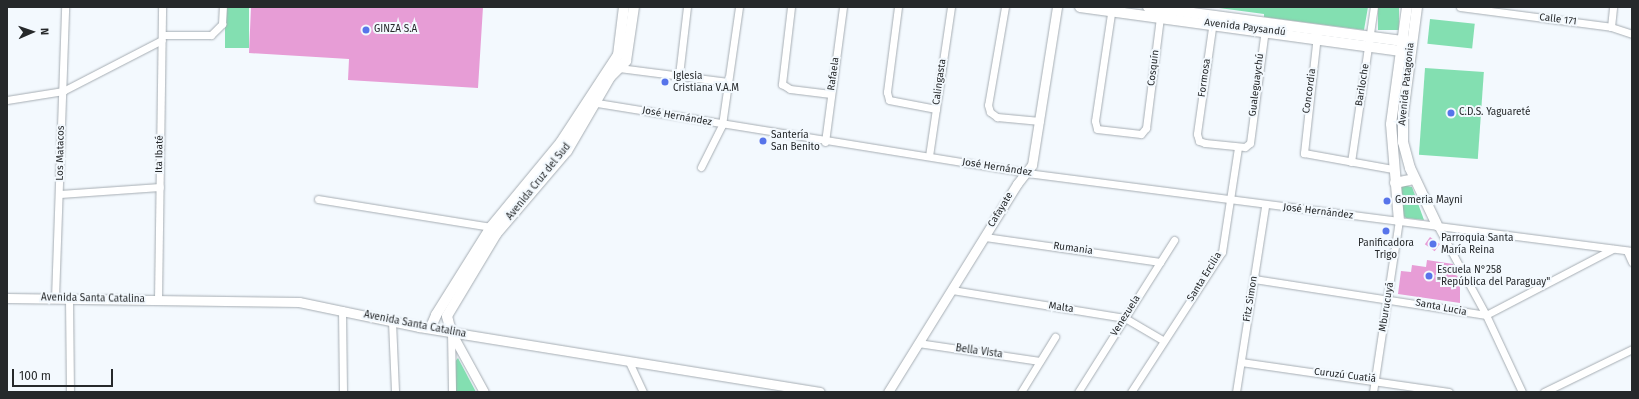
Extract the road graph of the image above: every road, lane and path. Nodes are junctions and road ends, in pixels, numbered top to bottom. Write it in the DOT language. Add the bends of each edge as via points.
graph roads {
  1 [pos="65,7"];
  2 [pos="162,7"];
  3 [pos="223,7"];
  4 [pos="624,7"];
  5 [pos="634,7"];
  6 [pos="687,7"];
  7 [pos="739,7"];
  8 [pos="791,7"];
  9 [pos="843,7"];
  10 [pos="898,7"];
  11 [pos="951,7"];
  12 [pos="1005,7"];
  13 [pos="1057,7"];
  14 [pos="1080,7"];
  15 [pos="1148,7"];
  16 [pos="1374,7"];
  17 [pos="1407,7"];
  18 [pos="1416,7"];
  19 [pos="1460,7"];
  20 [pos="1613,7"];
  21 [pos="1112,9"];
  22 [pos="1485,9"];
  23 [pos="1162,11"];
  24 [pos="1213,20"];
  25 [pos="1265,26"];
  26 [pos="1611,27"];
  27 [pos="1318,33"];
  28 [pos="1632,34"];
  29 [pos="162,37"];
  30 [pos="1369,40"];
  31 [pos="1406,46"];
  32 [pos="619,68"];
  33 [pos="679,75"];
  34 [pos="728,82"];
  35 [pos="62,92"];
  36 [pos="831,94"];
  37 [pos="7,100"];
  38 [pos="591,102"];
  39 [pos="936,109"];
  40 [pos="1040,121"];
  41 [pos="722,125"];
  42 [pos="825,142"];
  43 [pos="1242,147"];
  44 [pos="929,156"];
  45 [pos="1351,162"];
  46 [pos="701,166"];
  47 [pos="1393,169"];
  48 [pos="1027,173"];
  49 [pos="1414,179"];
  50 [pos="1395,182"];
  51 [pos="160,186"];
  52 [pos="60,194"];
  53 [pos="318,199"];
  54 [pos="1230,201"];
  55 [pos="1265,206"];
  56 [pos="1399,221"];
  57 [pos="1437,225"];
  58 [pos="491,227"];
  59 [pos="985,236"];
  60 [pos="1174,240"];
  61 [pos="1613,249"];
  62 [pos="1630,251"];
  63 [pos="1160,262"];
  64 [pos="1632,262"];
  65 [pos="1254,279"];
  66 [pos="952,290"];
  67 [pos="7,298"];
  68 [pos="55,298"];
  69 [pos="68,298"];
  70 [pos="1388,298"];
  71 [pos="158,300"];
  72 [pos="342,310"];
  73 [pos="1486,315"];
  74 [pos="1125,318"];
  75 [pos="392,322"];
  76 [pos="431,328"];
  77 [pos="451,332"];
  78 [pos="1055,338"];
  79 [pos="1164,341"];
  80 [pos="918,343"];
  81 [pos="1632,349"];
  82 [pos="629,362"];
  83 [pos="1040,362"];
  84 [pos="1241,362"];
  85 [pos="1375,379"];
  86 [pos="70,392"];
  87 [pos="343,392"];
  88 [pos="395,392"];
  89 [pos="452,392"];
  90 [pos="484,392"];
  91 [pos="643,392"];
  92 [pos="820,392"];
  93 [pos="888,392"];
  94 [pos="1022,392"];
  95 [pos="1078,392"];
  96 [pos="1131,392"];
  97 [pos="1236,392"];
  98 [pos="1373,392"];
  99 [pos="1449,392"];
  100 [pos="1522,392"];
  101 [pos="1544,392"];
  1 -- 35 [label="street, Los Matacos"];
  2 -- 29 [label="street, Ita Ibaté"];
  3 -- 29 [label="street" via="222,24 218,32 212,35"];
  4 -- 38 [label="main road, Avenida Cruz del Sud" via="618,55"];
  5 -- 32 [label="main road, Avenida Cruz del Sud" via="626,61"];
  6 -- 33 [label="street"];
  7 -- 34 [label="street"];
  8 -- 36 [label="street" via="782,84 790,89"];
  9 -- 36 [label="street, Rafaela"];
  10 -- 39 [label="street" via="887,92 889,100 894,103"];
  11 -- 39 [label="street, Calingasta"];
  12 -- 40 [label="street" via="988,104 990,112 997,117"];
  13 -- 40 [label="street, Cafayate"];
  14 -- 21 [label="main road, Avenida Paysandú"];
  15 -- 23 [label="main road, Avenida Paysandú"];
  16 -- 30 [label="street, Bariloche"];
  17 -- 31 [label="main road, Avenida Patagonia"];
  18 -- 31 [label="main road, Avenida Patagonia"];
  19 -- 22 [label="street, Calle 171"];
  20 -- 26 [label="street"];
  21 -- 23 [label="main road, Avenida Paysandú"];
  21 -- 23 [label="street, Cosquín" via="1095,121 1097,129 1141,134 1146,128"];
  22 -- 26 [label="street, Calle 171"];
  23 -- 24 [label="main road, Avenida Paysandú"];
  24 -- 25 [label="main road, Avenida Paysandú"];
  24 -- 43 [label="street, Formosa" via="1197,134 1199,141"];
  25 -- 27 [label="main road, Avenida Paysandú"];
  25 -- 43 [label="street, Gualeguaychú" via="1250,143"];
  26 -- 28 [label="street, Calle 171"];
  27 -- 30 [label="main road, Avenida Paysandú"];
  27 -- 45 [label="street, Concordia" via="1304,153"];
  29 -- 35 [label="street"];
  29 -- 51 [label="street, Ita Ibaté"];
  30 -- 31 [label="main road, Avenida Paysandú"];
  30 -- 45 [label="street, Bariloche"];
  31 -- 47 [label="main road, Avenida Patagonia" via="1391,124"];
  31 -- 49 [label="main road, Avenida Patagonia" via="1402,123 1405,156"];
  32 -- 33 [label="street"];
  32 -- 38 [label="main road, Avenida Cruz del Sud"];
  33 -- 34 [label="street"];
  34 -- 41 [label="street"];
  35 -- 37 [label="street"];
  35 -- 52 [label="street, Los Matacos"];
  36 -- 42 [label="street, Rafaela"];
  38 -- 41 [label="street, José Hernández"];
  38 -- 58 [label="main road, Avenida Cruz del Sud"];
  38 -- 77 [label="main road, Avenida Cruz del Sud" via="567,150 496,234 447,316"];
  39 -- 44 [label="street, Calingasta"];
  40 -- 48 [label="street, Cafayate" via="1032,165"];
  41 -- 42 [label="street, José Hernández"];
  41 -- 46 [label="street"];
  42 -- 44 [label="street, José Hernández"];
  43 -- 54 [label="street, Santa Ercilia"];
  44 -- 48 [label="street, José Hernández"];
  45 -- 47 [label="street"];
  47 -- 50 [label="main road, Avenida Patagonia"];
  48 -- 54 [label="street, José Hernández"];
  48 -- 59 [label="street, Cafayate" via="1017,184"];
  49 -- 50 [label="main road"];
  49 -- 57 [label="main road, Avenida Patagonia"];
  50 -- 56 [label="main road, Avenida Patagonia"];
  51 -- 52 [label="street"];
  51 -- 71 [label="street, Ita Ibaté"];
  52 -- 68 [label="street, Los Matacos"];
  53 -- 58 [label="street"];
  54 -- 55 [label="street, José Hernández"];
  54 -- 79 [label="street, Santa Ercilia" via="1222,252"];
  55 -- 56 [label="street, José Hernández"];
  55 -- 65 [label="street, Fitz Simon"];
  56 -- 57 [label="street, José Hernández"];
  56 -- 70 [label="street, Mburucuyá"];
  57 -- 61 [label="street"];
  57 -- 73 [label="street"];
  58 -- 76 [label="main road, Avenida Cruz del Sud" via="436,315"];
  59 -- 63 [label="street, Rumania"];
  59 -- 66 [label="street, Cafayate"];
  60 -- 63 [label="street, Venezuela"];
  61 -- 62 [label="street"];
  61 -- 73 [label="street"];
  62 -- 64 [label="street"];
  63 -- 74 [label="street, Venezuela"];
  65 -- 70 [label="street, Santa Lucia"];
  65 -- 84 [label="street, Fitz Simon"];
  66 -- 74 [label="street, Malta"];
  66 -- 80 [label="street, Cafayate"];
  67 -- 68 [label="street, Avenida Santa Catalina"];
  68 -- 69 [label="street, Avenida Santa Catalina"];
  69 -- 71 [label="street, Avenida Santa Catalina"];
  69 -- 86 [label="street"];
  70 -- 73 [label="street, Santa Lucia"];
  70 -- 85 [label="street, Mburucuyá"];
  71 -- 72 [label="street, Avenida Santa Catalina" via="286,301"];
  72 -- 75 [label="street, Avenida Santa Catalina"];
  72 -- 87 [label="street"];
  73 -- 100 [label="street"];
  74 -- 79 [label="street, Malta"];
  74 -- 95 [label="street, Venezuela"];
  75 -- 76 [label="street, Avenida Santa Catalina"];
  75 -- 88 [label="street"];
  76 -- 77 [label="street, Avenida Santa Catalina"];
  77 -- 82 [label="street, Avenida Santa Catalina"];
  77 -- 89 [label="street"];
  77 -- 90 [label="street"];
  78 -- 83 [label="street"];
  79 -- 96 [label="street, Santa Ercilia"];
  80 -- 83 [label="street, Bella Vista"];
  80 -- 93 [label="street, Cafayate"];
  81 -- 101 [label="street"];
  82 -- 91 [label="street"];
  82 -- 92 [label="street, Avenida Santa Catalina"];
  83 -- 94 [label="street"];
  84 -- 85 [label="street, Curuzú Cuatiá"];
  84 -- 97 [label="street, Fitz Simon"];
  85 -- 98 [label="street, Mburucuyá"];
  85 -- 99 [label="street, Curuzú Cuatiá"];
}
